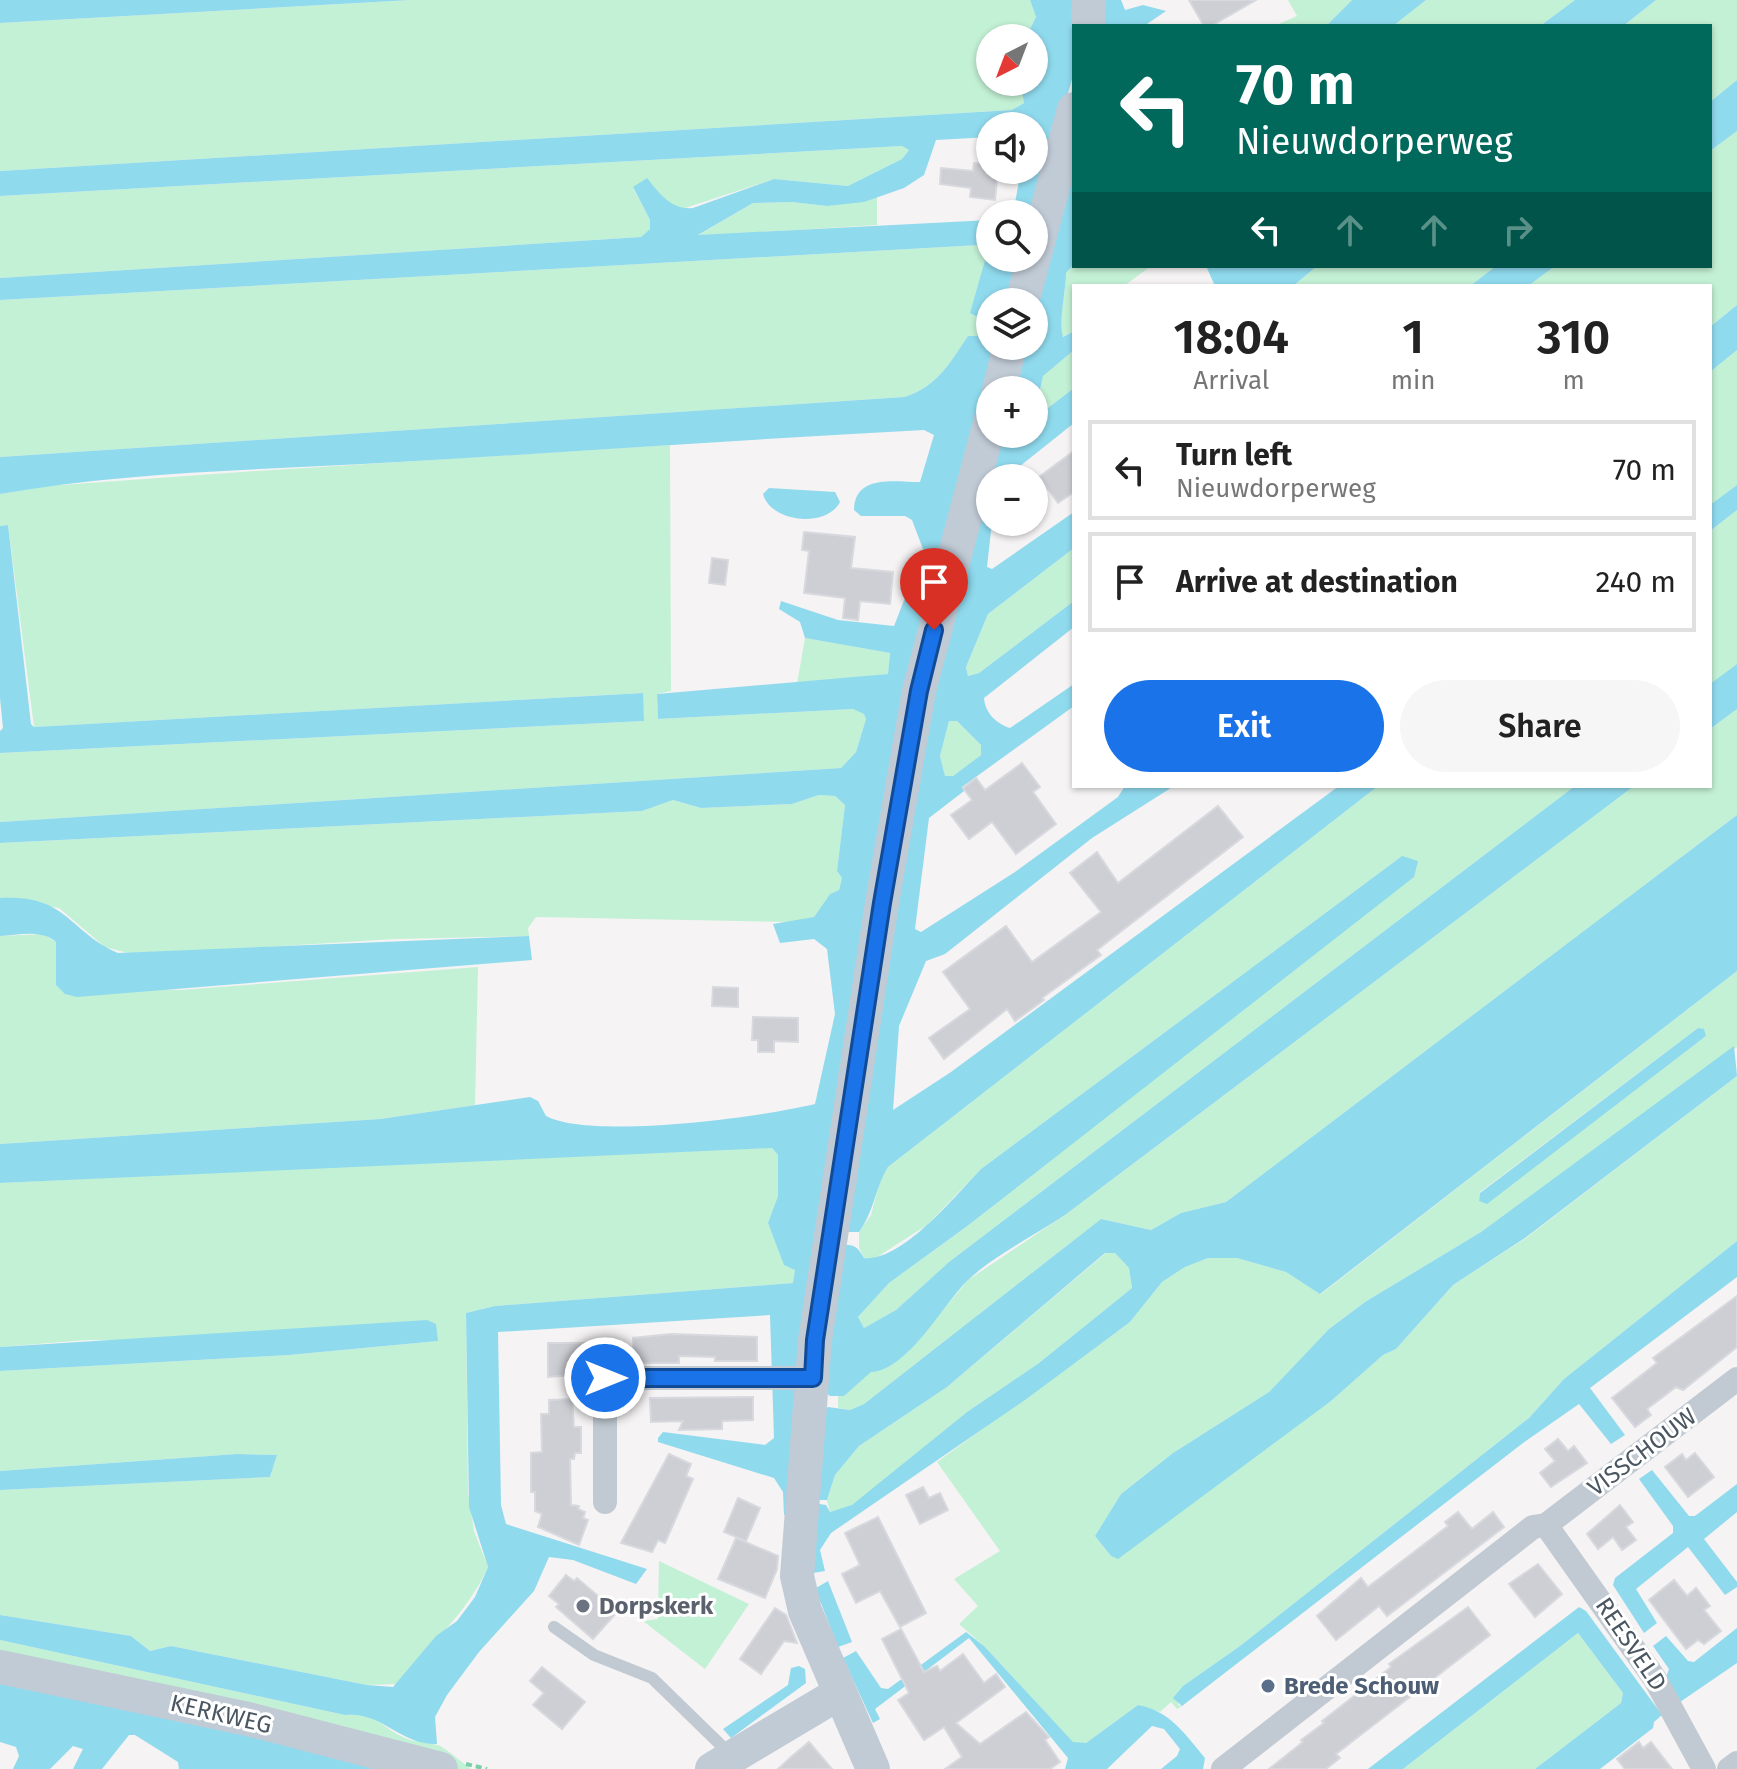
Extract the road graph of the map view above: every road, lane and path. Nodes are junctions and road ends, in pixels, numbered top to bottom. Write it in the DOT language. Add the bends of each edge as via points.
graph roads {
  1 [pos="1089,0"];
  2 [pos="1088,24"];
  3 [pos="1072,116"];
  4 [pos="1026,288"];
  5 [pos="983,448"];
  6 [pos="604,1352"];
  7 [pos="605,1378"];
  8 [pos="813,1378"];
  9 [pos="1737,1379"];
  10 [pos="605,1502"];
  11 [pos="1546,1525"];
  12 [pos="554,1627"];
  13 [pos="0,1667"];
  14 [pos="838,1694"];
  15 [pos="723,1763"];
  16 [pos="1737,1763"];
  17 [pos="441,1769"];
  18 [pos="873,1769"];
  19 [pos="1223,1769"];
  20 [pos="1704,1769"];
  21 [pos="1729,1769"];
  1 -- 2 [label="street"];
  3 -- 4 [label="street"];
  5 -- 8 [label="street" via="919,691 882,903"];
  6 -- 7 [label="street"];
  7 -- 8 [label="street"];
  7 -- 10 [label="street"];
  8 -- 14 [label="street" via="797,1576"];
  9 -- 11 [label="street, VISSCHOUW"];
  11 -- 19 [label="street" via="1533,1527"];
  11 -- 20 [label="street, REESVELD" via="1655,1679"];
  12 -- 15 [label="lane" via="594,1655 652,1678"];
  13 -- 17 [label="street, KERKWEG" via="248,1719"];
  14 -- 15 [label="street"];
  14 -- 18 [label="street"];
  16 -- 21 [label="street"];
}
